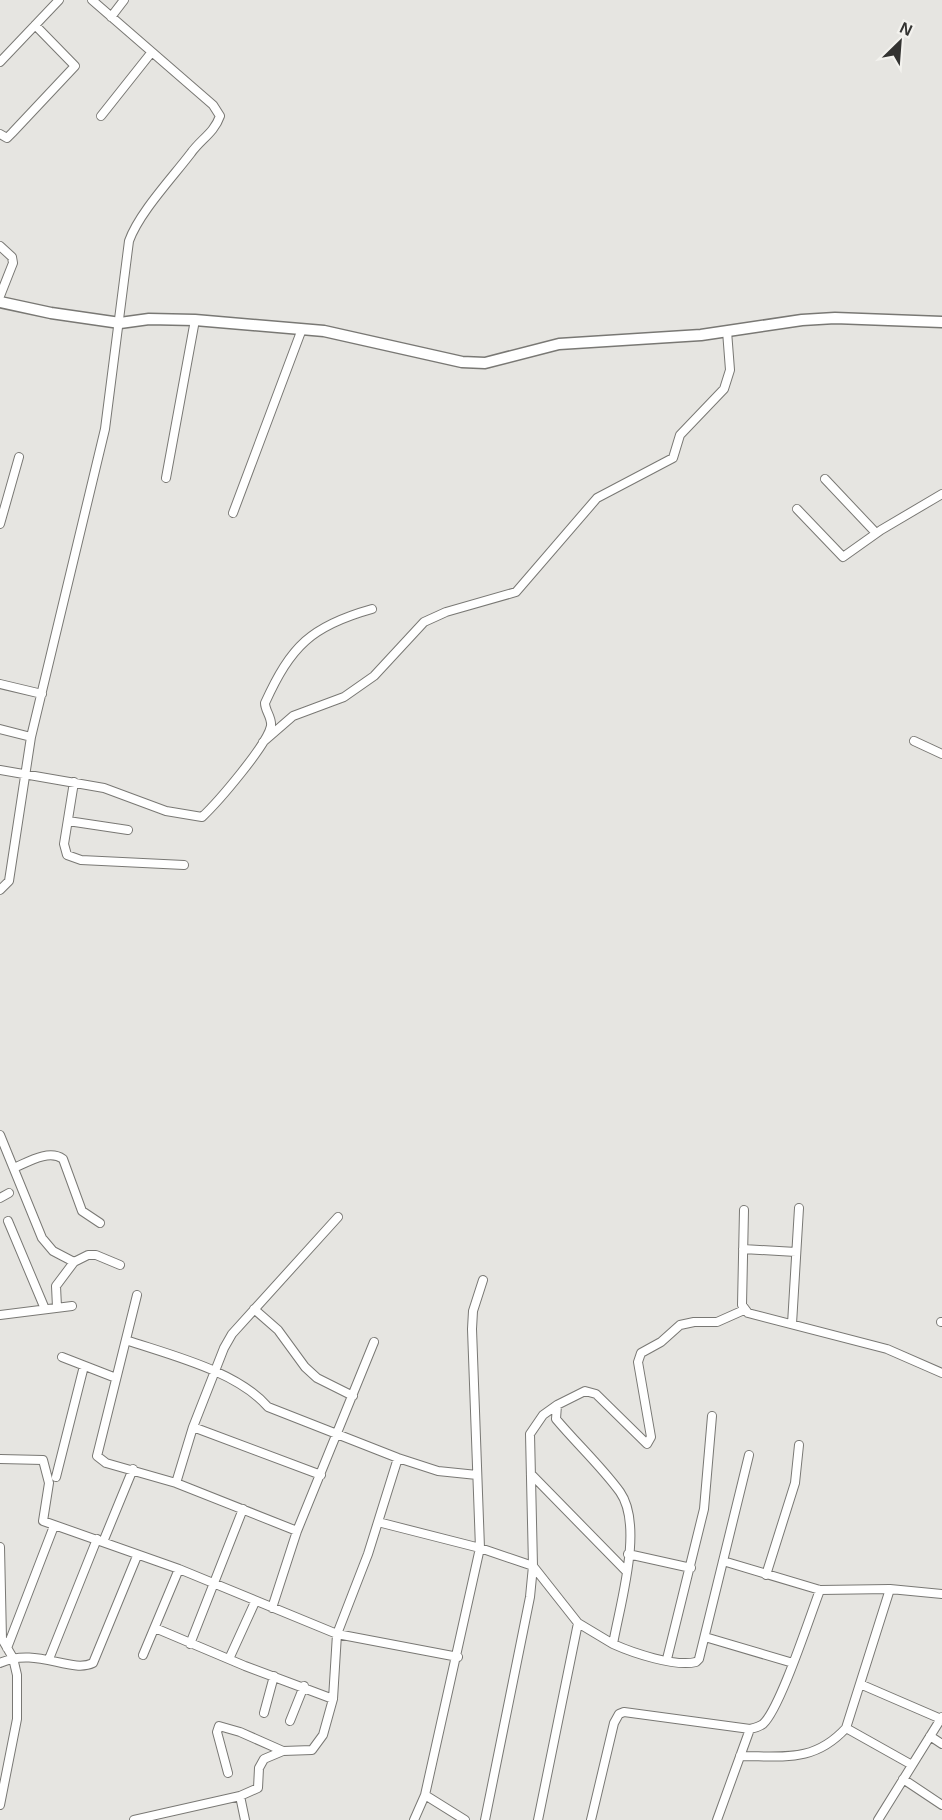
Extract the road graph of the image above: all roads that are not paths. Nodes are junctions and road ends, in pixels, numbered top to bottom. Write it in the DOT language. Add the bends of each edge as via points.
graph roads {
  1 [pos="59,0"];
  2 [pos="92,0"];
  3 [pos="124,0"];
  4 [pos="111,17"];
  5 [pos="35,25"];
  6 [pos="151,53"];
  7 [pos="0,62"];
  8 [pos="101,116"];
  9 [pos="1,136"];
  10 [pos="0,246"];
  11 [pos="0,296"];
  12 [pos="0,302"];
  13 [pos="195,320"];
  14 [pos="120,322"];
  15 [pos="942,322"];
  16 [pos="302,329"];
  17 [pos="727,331"];
  18 [pos="19,457"];
  19 [pos="166,478"];
  20 [pos="825,480"];
  21 [pos="942,494"];
  22 [pos="797,509"];
  23 [pos="233,513"];
  24 [pos="0,525"];
  25 [pos="876,533"];
  26 [pos="372,609"];
  27 [pos="0,684"];
  28 [pos="42,694"];
  29 [pos="0,729"];
  30 [pos="32,737"];
  31 [pos="914,741"];
  32 [pos="263,742"];
  33 [pos="942,754"];
  34 [pos="0,770"];
  35 [pos="25,774"];
  36 [pos="74,782"];
  37 [pos="69,821"];
  38 [pos="128,830"];
  39 [pos="184,865"];
  40 [pos="0,890"];
  41 [pos="0,1135"];
  42 [pos="14,1168"];
  43 [pos="9,1193"];
  44 [pos="0,1198"];
  45 [pos="798,1208"];
  46 [pos="744,1210"];
  47 [pos="338,1217"];
  48 [pos="8,1221"];
  49 [pos="100,1223"];
  50 [pos="743,1250"];
  51 [pos="796,1252"];
  52 [pos="74,1262"];
  53 [pos="120,1265"];
  54 [pos="483,1280"];
  55 [pos="137,1295"];
  56 [pos="72,1306"];
  57 [pos="57,1307"];
  58 [pos="45,1309"];
  59 [pos="254,1309"];
  60 [pos="744,1310"];
  61 [pos="0,1315"];
  62 [pos="792,1324"];
  63 [pos="126,1340"];
  64 [pos="374,1342"];
  65 [pos="62,1357"];
  66 [pos="84,1366"];
  67 [pos="215,1371"];
  68 [pos="942,1373"];
  69 [pos="116,1378"];
  70 [pos="352,1395"];
  71 [pos="557,1405"];
  72 [pos="712,1416"];
  73 [pos="193,1427"];
  74 [pos="338,1434"];
  75 [pos="799,1445"];
  76 [pos="749,1455"];
  77 [pos="398,1458"];
  78 [pos="0,1459"];
  79 [pos="133,1469"];
  80 [pos="531,1474"];
  81 [pos="321,1475"];
  82 [pos="477,1475"];
  83 [pos="56,1477"];
  84 [pos="176,1483"];
  85 [pos="243,1509"];
  86 [pos="378,1522"];
  87 [pos="54,1526"];
  88 [pos="297,1532"];
  89 [pos="100,1541"];
  90 [pos="0,1547"];
  91 [pos="480,1548"];
  92 [pos="628,1554"];
  93 [pos="137,1556"];
  94 [pos="723,1561"];
  95 [pos="533,1566"];
  96 [pos="691,1568"];
  97 [pos="179,1569"];
  98 [pos="626,1571"];
  99 [pos="766,1575"];
  100 [pos="216,1584"];
  101 [pos="890,1589"];
  102 [pos="820,1590"];
  103 [pos="942,1594"];
  104 [pos="255,1602"];
  105 [pos="272,1608"];
  106 [pos="578,1623"];
  107 [pos="155,1628"];
  108 [pos="337,1634"];
  109 [pos="705,1637"];
  110 [pos="190,1644"];
  111 [pos="613,1644"];
  112 [pos="7,1648"];
  113 [pos="143,1654"];
  114 [pos="458,1657"];
  115 [pos="13,1658"];
  116 [pos="49,1659"];
  117 [pos="229,1659"];
  118 [pos="667,1659"];
  119 [pos="0,1663"];
  120 [pos="793,1663"];
  121 [pos="274,1676"];
  122 [pos="860,1684"];
  123 [pos="304,1686"];
  124 [pos="333,1699"];
  125 [pos="264,1713"];
  126 [pos="941,1718"];
  127 [pos="290,1721"];
  128 [pos="846,1728"];
  129 [pos="750,1729"];
  130 [pos="930,1736"];
  131 [pos="942,1744"];
  132 [pos="283,1751"];
  133 [pos="740,1756"];
  134 [pos="912,1765"];
  135 [pos="228,1773"];
  136 [pos="903,1779"];
  137 [pos="425,1795"];
  138 [pos="240,1796"];
  139 [pos="0,1805"];
  140 [pos="942,1805"];
  141 [pos="463,1819"];
  142 [pos="134,1820"];
  143 [pos="245,1820"];
  144 [pos="414,1820"];
  145 [pos="485,1820"];
  146 [pos="538,1820"];
  147 [pos="591,1820"];
  148 [pos="717,1820"];
  149 [pos="878,1820"];
  1 -- 5 [label="street"];
  2 -- 4 [label="street"];
  3 -- 4 [label="street"];
  4 -- 6 [label="street"];
  5 -- 7 [label="street"];
  5 -- 9 [label="street" via="75,66 7,138"];
  6 -- 8 [label="street"];
  6 -- 14 [label="street" via="213,105 220,116 208,137 192,152 133,230 123,277"];
  10 -- 11 [label="street" via="13,263"];
  12 -- 14 [label="street"];
  13 -- 14 [label="street"];
  13 -- 16 [label="street"];
  13 -- 19 [label="street"];
  14 -- 28 [label="street" via="105,429"];
  15 -- 17 [label="street" via="835,318"];
  16 -- 17 [label="street" via="348,335 462,362 485,363 559,344"];
  16 -- 23 [label="street"];
  17 -- 32 [label="street" via="730,370 724,388 680,435 673,459 597,498 516,592 424,621 374,676 344,697 293,716"];
  18 -- 24 [label="street"];
  20 -- 25 [label="street"];
  21 -- 25 [label="street"];
  22 -- 25 [label="street" via="843,557"];
  26 -- 32 [label="street" via="339,618 293,651 265,703 271,724"];
  27 -- 28 [label="street"];
  28 -- 30 [label="street"];
  29 -- 30 [label="street"];
  30 -- 35 [label="street"];
  31 -- 33 [label="street"];
  32 -- 36 [label="street" via="222,799 202,817 166,811 117,791"];
  34 -- 35 [label="street"];
  35 -- 36 [label="street"];
  35 -- 40 [label="street" via="9,881"];
  36 -- 37 [label="street"];
  37 -- 38 [label="street"];
  37 -- 39 [label="street" via="65,851 75,859"];
  41 -- 42 [label="street"];
  42 -- 49 [label="street" via="50,1154 59,1156 82,1211"];
  42 -- 52 [label="street" via="42,1238 53,1251"];
  43 -- 44 [label="street"];
  45 -- 51 [label="street"];
  46 -- 50 [label="street"];
  47 -- 59 [label="street"];
  48 -- 58 [label="street"];
  50 -- 51 [label="street"];
  50 -- 60 [label="street"];
  51 -- 62 [label="street"];
  52 -- 53 [label="street" via="96,1255"];
  52 -- 57 [label="street" via="56,1286"];
  54 -- 82 [label="street" via="472,1329"];
  55 -- 63 [label="street"];
  56 -- 57 [label="street"];
  57 -- 58 [label="street"];
  58 -- 61 [label="street"];
  59 -- 67 [label="street" via="232,1334"];
  59 -- 70 [label="street" via="278,1330 317,1378"];
  60 -- 62 [label="street"];
  60 -- 71 [label="street" via="717,1322 680,1325 641,1353 638,1362 651,1437 647,1444 596,1394 585,1391"];
  62 -- 68 [label="street" via="887,1348"];
  63 -- 67 [label="street"];
  63 -- 69 [label="street"];
  64 -- 70 [label="street"];
  65 -- 66 [label="street"];
  66 -- 69 [label="street"];
  66 -- 83 [label="street"];
  67 -- 73 [label="street"];
  67 -- 74 [label="street" via="261,1398 268,1407"];
  69 -- 79 [label="street" via="97,1456 106,1463"];
  70 -- 74 [label="street"];
  71 -- 80 [label="street" via="543,1415 530,1434"];
  71 -- 92 [label="street" via="556,1419 620,1492 628,1508"];
  72 -- 96 [label="street" via="704,1509"];
  73 -- 81 [label="street"];
  73 -- 84 [label="street"];
  74 -- 77 [label="street"];
  74 -- 81 [label="street"];
  75 -- 99 [label="street" via="795,1483"];
  76 -- 94 [label="street"];
  77 -- 82 [label="street" via="438,1471"];
  77 -- 86 [label="street"];
  78 -- 87 [label="street" via="43,1460 49,1483 43,1521"];
  79 -- 84 [label="street"];
  79 -- 89 [label="street"];
  80 -- 95 [label="street"];
  80 -- 98 [label="street"];
  81 -- 88 [label="street"];
  82 -- 91 [label="street"];
  84 -- 85 [label="street"];
  85 -- 88 [label="street"];
  85 -- 100 [label="street"];
  86 -- 91 [label="street"];
  86 -- 108 [label="street"];
  87 -- 89 [label="street"];
  87 -- 112 [label="street"];
  88 -- 105 [label="street"];
  89 -- 93 [label="street"];
  89 -- 116 [label="street"];
  90 -- 112 [label="street" via="2,1639"];
  91 -- 95 [label="street"];
  91 -- 114 [label="street"];
  92 -- 96 [label="street"];
  92 -- 98 [label="street"];
  93 -- 97 [label="street"];
  93 -- 116 [label="street" via="96,1660 82,1667"];
  94 -- 99 [label="street"];
  94 -- 109 [label="street"];
  95 -- 106 [label="street"];
  95 -- 145 [label="street"];
  96 -- 118 [label="street"];
  97 -- 100 [label="street"];
  97 -- 107 [label="street"];
  98 -- 111 [label="street"];
  99 -- 102 [label="street"];
  100 -- 104 [label="street"];
  100 -- 110 [label="street"];
  101 -- 102 [label="street"];
  101 -- 103 [label="street"];
  101 -- 122 [label="street"];
  102 -- 120 [label="street"];
  104 -- 105 [label="street"];
  104 -- 117 [label="street"];
  105 -- 108 [label="street"];
  106 -- 111 [label="street"];
  106 -- 146 [label="street"];
  107 -- 110 [label="street"];
  107 -- 113 [label="street"];
  108 -- 114 [label="street"];
  108 -- 124 [label="street"];
  109 -- 118 [label="street" via="696,1662"];
  109 -- 120 [label="street"];
  110 -- 117 [label="street"];
  111 -- 118 [label="street"];
  112 -- 115 [label="street"];
  114 -- 137 [label="street"];
  115 -- 116 [label="street"];
  115 -- 119 [label="street"];
  115 -- 139 [label="street" via="17,1719"];
  117 -- 121 [label="street"];
  120 -- 129 [label="street" via="768,1718"];
  121 -- 123 [label="street"];
  121 -- 125 [label="street"];
  122 -- 126 [label="street"];
  122 -- 128 [label="street"];
  123 -- 124 [label="street"];
  123 -- 127 [label="street"];
  124 -- 132 [label="street" via="323,1735 315,1748 308,1752"];
  126 -- 130 [label="street"];
  128 -- 133 [label="street" via="832,1743 806,1754"];
  128 -- 134 [label="street"];
  129 -- 133 [label="street"];
  129 -- 147 [label="street" via="619,1714"];
  130 -- 131 [label="street"];
  130 -- 134 [label="street"];
  132 -- 135 [label="street" via="219,1726 217,1732"];
  132 -- 138 [label="street" via="262,1761 258,1788"];
  133 -- 148 [label="street"];
  134 -- 136 [label="street"];
  136 -- 140 [label="street"];
  136 -- 149 [label="street"];
  137 -- 141 [label="street"];
  137 -- 144 [label="street"];
  138 -- 142 [label="street"];
  138 -- 143 [label="street"];
}
